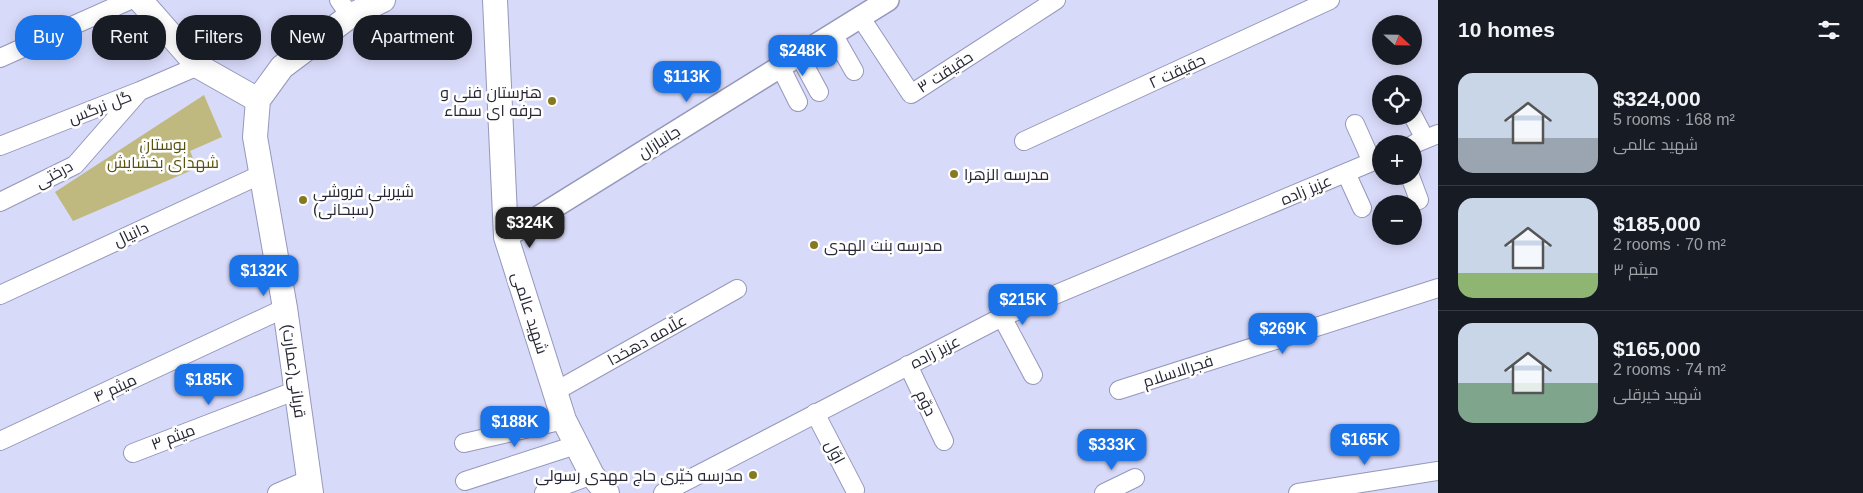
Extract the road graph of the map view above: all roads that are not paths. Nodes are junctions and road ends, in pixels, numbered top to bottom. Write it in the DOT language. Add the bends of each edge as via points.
graph roads {
  1 [pos="130,0"];
  2 [pos="140,0"];
  3 [pos="384,0"];
  4 [pos="495,0"];
  5 [pos="888,0"];
  6 [pos="1056,0"];
  7 [pos="1330,0"];
  8 [pos="344,8"];
  9 [pos="861,18"];
  10 [pos="833,34"];
  11 [pos="799,55"];
  12 [pos="0,58"];
  13 [pos="198,66"];
  14 [pos="780,66"];
  15 [pos="854,71"];
  16 [pos="140,91"];
  17 [pos="820,92"];
  18 [pos="258,100"];
  19 [pos="798,102"];
  20 [pos="1355,124"];
  21 [pos="1419,125"];
  22 [pos="1429,140"];
  23 [pos="1024,141"];
  24 [pos="0,146"];
  25 [pos="1372,152"];
  26 [pos="1372,162"];
  27 [pos="1346,173"];
  28 [pos="262,174"];
  29 [pos="0,202"];
  30 [pos="1362,208"];
  31 [pos="506,238"];
  32 [pos="1438,288"];
  33 [pos="737,289"];
  34 [pos="0,295"];
  35 [pos="285,308"];
  36 [pos="1002,317"];
  37 [pos="908,365"];
  38 [pos="1033,375"];
  39 [pos="297,390"];
  40 [pos="1119,390"];
  41 [pos="556,391"];
  42 [pos="815,413"];
  43 [pos="564,420"];
  44 [pos="0,441"];
  45 [pos="944,441"];
  46 [pos="464,443"];
  47 [pos="576,445"];
  48 [pos="134,453"];
  49 [pos="1438,471"];
  50 [pos="592,475"];
  51 [pos="1135,478"];
  52 [pos="465,481"];
  53 [pos="310,486"];
  54 [pos="855,490"];
  55 [pos="278,493"];
  56 [pos="544,493"];
  57 [pos="607,493"];
  58 [pos="663,493"];
  59 [pos="1104,493"];
  60 [pos="1298,493"];
  1 -- 12 [label="street"];
  2 -- 13 [label="main road"];
  3 -- 8 [label="main road"];
  4 -- 31 [label="main road, شهید عالمی"];
  5 -- 9 [label="street, جانبازان"];
  6 -- 9 [label="street, حقیقت ۳" via="911,94"];
  7 -- 23 [label="street, حقیقت ۲"];
  8 -- 18 [label="main road" via="282,67"];
  9 -- 10 [label="street, جانبازان"];
  10 -- 11 [label="street, جانبازان"];
  10 -- 15 [label="street"];
  11 -- 14 [label="street, جانبازان"];
  11 -- 17 [label="street"];
  13 -- 16 [label="street, گل نرگس"];
  13 -- 18 [label="main road"];
  14 -- 19 [label="street"];
  14 -- 31 [label="street, جانبازان"];
  16 -- 24 [label="street, گل نرگس"];
  16 -- 29 [label="street, درختی" via="75,165"];
  18 -- 28 [label="main road, (عمارت)قربانی" via="255,137"];
  20 -- 25 [label="street"];
  21 -- 22 [label="street"];
  26 -- 27 [label="street, عزیز زاده"];
  27 -- 30 [label="street"];
  27 -- 36 [label="street, عزیز زاده"];
  28 -- 34 [label="street, دانیال"];
  28 -- 35 [label="main road, (عمارت)قربانی"];
  31 -- 41 [label="main road, شهید عالمی"];
  32 -- 40 [label="street, فجرالاسلام"];
  33 -- 41 [label="street, علّامه دهخدا"];
  35 -- 39 [label="main road, (عمارت)قربانی"];
  35 -- 44 [label="street, میثم ۴"];
  36 -- 37 [label="street, عزیز زاده"];
  36 -- 38 [label="street"];
  37 -- 42 [label="street, عزیز زاده"];
  37 -- 45 [label="street, دوّم"];
  39 -- 48 [label="street, میثم ۳"];
  39 -- 53 [label="main road, (عمارت)قربانی"];
  41 -- 43 [label="main road, شهید عالمی"];
  42 -- 54 [label="street, اوّل"];
  42 -- 58 [label="street, عزیز زاده"];
  43 -- 46 [label="street"];
  43 -- 47 [label="main road, شهید عالمی"];
  47 -- 50 [label="main road, شهید عالمی"];
  47 -- 52 [label="street"];
  49 -- 60 [label="street"];
  50 -- 56 [label="street"];
  50 -- 57 [label="main road, شهید عالمی"];
  51 -- 59 [label="street"];
  53 -- 55 [label="street"];
}
